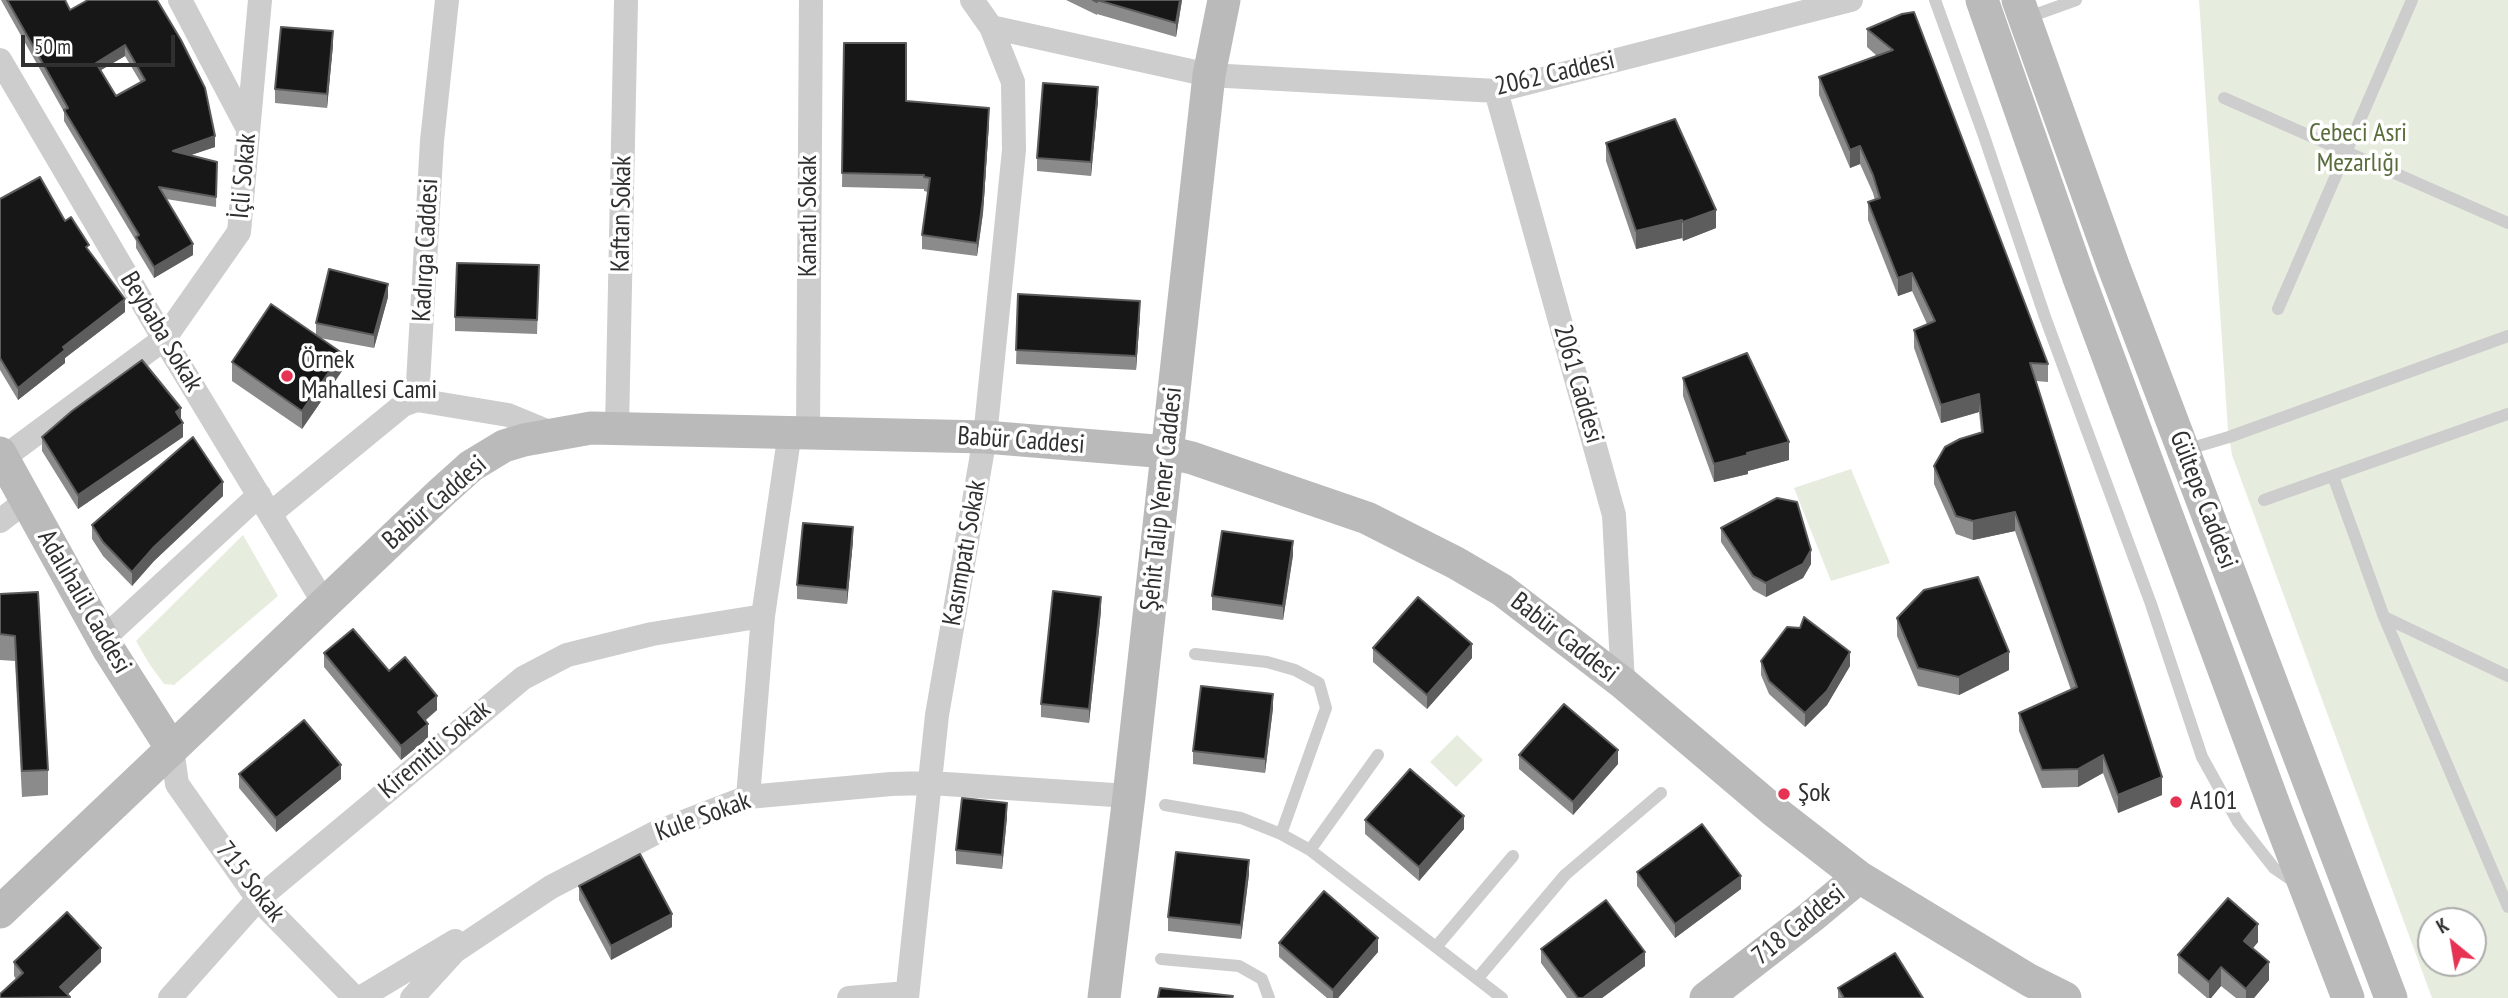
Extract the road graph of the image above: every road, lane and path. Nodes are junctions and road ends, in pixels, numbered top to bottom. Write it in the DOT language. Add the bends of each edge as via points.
graph roads {
  1 [pos="180,0"];
  2 [pos="260,0"];
  3 [pos="447,0"];
  4 [pos="626,0"];
  5 [pos="811,0"];
  6 [pos="972,0"];
  7 [pos="1224,0"];
  8 [pos="1851,0"];
  9 [pos="1934,0"];
  10 [pos="1982,0"];
  11 [pos="2076,0"];
  12 [pos="2413,0"];
  13 [pos="2022,9"];
  14 [pos="991,27"];
  15 [pos="0,60"];
  16 [pos="1209,75"];
  17 [pos="1496,91"];
  18 [pos="2224,98"];
  19 [pos="248,129"];
  20 [pos="2346,152"];
  21 [pos="2508,223"];
  22 [pos="2278,309"];
  23 [pos="2508,336"];
  24 [pos="164,339"];
  25 [pos="417,400"];
  26 [pos="2506,416"];
  27 [pos="617,428"];
  28 [pos="799,432"];
  29 [pos="554,434"];
  30 [pos="985,437"];
  31 [pos="2183,450"];
  32 [pos="1167,452"];
  33 [pos="2,456"];
  34 [pos="2333,476"];
  35 [pos="2264,500"];
  36 [pos="26,501"];
  37 [pos="264,504"];
  38 [pos="0,521"];
  39 [pos="324,603"];
  40 [pos="763,616"];
  41 [pos="2385,617"];
  42 [pos="103,639"];
  43 [pos="1195,654"];
  44 [pos="2508,676"];
  45 [pos="1623,683"];
  46 [pos="172,749"];
  47 [pos="1378,755"];
  48 [pos="930,783"];
  49 [pos="1661,793"];
  50 [pos="1129,796"];
  51 [pos="748,797"];
  52 [pos="1165,805"];
  53 [pos="1281,834"];
  54 [pos="1310,850"];
  55 [pos="1513,856"];
  56 [pos="1859,877"];
  57 [pos="2307,891"];
  58 [pos="258,899"];
  59 [pos="2508,907"];
  60 [pos="0,912"];
  61 [pos="493,926"];
  62 [pos="1436,947"];
  63 [pos="1161,959"];
  64 [pos="2334,960"];
  65 [pos="1477,979"];
  66 [pos="907,996"];
  67 [pos="170,998"];
  68 [pos="358,998"];
  69 [pos="412,998"];
  70 [pos="849,998"];
  71 [pos="1104,998"];
  72 [pos="1269,998"];
  73 [pos="1502,998"];
  74 [pos="1706,998"];
  75 [pos="2064,998"];
  76 [pos="2333,998"];
  77 [pos="2348,998"];
  78 [pos="2391,998"];
  1 -- 19 [label="street"];
  2 -- 19 [label="street, İçli Sokak"];
  3 -- 25 [label="street, Kadırga Caddesi" via="432,141"];
  4 -- 27 [label="street, Kaftan Sokak"];
  5 -- 28 [label="street, Kanatlı Sokak"];
  6 -- 14 [label="street, Kasımpatı Sokak"];
  7 -- 16 [label="main road, Şehit Talip Yener Caddesi"];
  8 -- 17 [label="street, 2062 Caddesi"];
  9 -- 57 [label="lane" via="2202,757 2238,822 2274,868"];
  10 -- 57 [label="main road, Gültepe Caddesi" via="2079,278"];
  11 -- 13 [label="lane"];
  12 -- 20 [label="lane"];
  13 -- 31 [label="main road, Gültepe Caddesi"];
  14 -- 16 [label="street, 2062 Caddesi"];
  14 -- 30 [label="street, Kasımpatı Sokak" via="1013,82 1014,150"];
  15 -- 24 [label="street, Beybaba Sokak"];
  16 -- 17 [label="street, 2062 Caddesi"];
  16 -- 32 [label="main road, Şehit Talip Yener Caddesi"];
  17 -- 45 [label="street, 2061 Caddesi" via="1614,515"];
  18 -- 20 [label="lane"];
  19 -- 24 [label="street, İçli Sokak" via="239,232"];
  20 -- 21 [label="lane"];
  20 -- 22 [label="lane"];
  23 -- 31 [label="lane"];
  24 -- 33 [label="street, İçli Sokak"];
  24 -- 37 [label="street, Beybaba Sokak"];
  25 -- 29 [label="street" via="508,415"];
  25 -- 37 [label="street" via="403,405"];
  26 -- 34 [label="lane"];
  27 -- 28 [label="main road, Babür Caddesi"];
  27 -- 29 [label="main road, Babür Caddesi"];
  28 -- 30 [label="main road, Babür Caddesi"];
  28 -- 40 [label="street, Kanatlı Sokak"];
  29 -- 39 [label="main road, Babür Caddesi" via="504,446 471,466"];
  30 -- 32 [label="main road, Babür Caddesi"];
  30 -- 48 [label="street, Kasımpatı Sokak" via="937,715"];
  31 -- 78 [label="main road, Gültepe Caddesi"];
  32 -- 45 [label="main road, Babür Caddesi" via="1367,518 1457,563 1522,603"];
  32 -- 50 [label="main road, Şehit Talip Yener Caddesi"];
  33 -- 36 [label="main road, Adalıhalil Caddesi"];
  34 -- 35 [label="lane"];
  34 -- 41 [label="lane"];
  36 -- 38 [label="street"];
  36 -- 42 [label="main road, Adalıhalil Caddesi"];
  37 -- 39 [label="street, Beybaba Sokak"];
  37 -- 42 [label="street"];
  39 -- 46 [label="main road, Babür Caddesi"];
  40 -- 51 [label="street, Kanatlı Sokak"];
  40 -- 58 [label="street, Kiremitli Sokak" via="652,634 567,655 523,678"];
  41 -- 44 [label="lane"];
  41 -- 59 [label="lane"];
  42 -- 46 [label="main road, Adalıhalil Caddesi"];
  43 -- 53 [label="lane" via="1267,662 1319,683 1326,708"];
  45 -- 56 [label="main road, Babür Caddesi"];
  46 -- 58 [label="street, 715 Sokak" via="177,784"];
  46 -- 60 [label="main road, Babür Caddesi"];
  47 -- 54 [label="lane"];
  48 -- 50 [label="street, Kule Sokak"];
  48 -- 51 [label="street, Kule Sokak"];
  48 -- 66 [label="street, Kasımpatı Sokak"];
  49 -- 65 [label="lane" via="1565,875"];
  50 -- 71 [label="main road, Şehit Talip Yener Caddesi"];
  51 -- 61 [label="street, Kule Sokak" via="655,833 551,887"];
  52 -- 53 [label="lane" via="1241,818"];
  53 -- 54 [label="lane"];
  54 -- 62 [label="lane"];
  55 -- 62 [label="lane"];
  56 -- 74 [label="main road, 718 Caddesi"];
  56 -- 75 [label="main road, Babür Caddesi"];
  57 -- 64 [label="main road, Gültepe Caddesi"];
  58 -- 67 [label="street, Kiremitli Sokak"];
  58 -- 68 [label="street, 715 Sokak"];
  61 -- 68 [label="street" via="446,945"];
  61 -- 69 [label="street, Kule Sokak" via="455,951"];
  62 -- 65 [label="lane"];
  63 -- 72 [label="lane" via="1239,966 1262,979"];
  64 -- 76 [label="main road" via="2326,971"];
  64 -- 77 [label="main road, Gültepe Caddesi"];
  65 -- 73 [label="lane"];
  66 -- 70 [label="street"];
}
